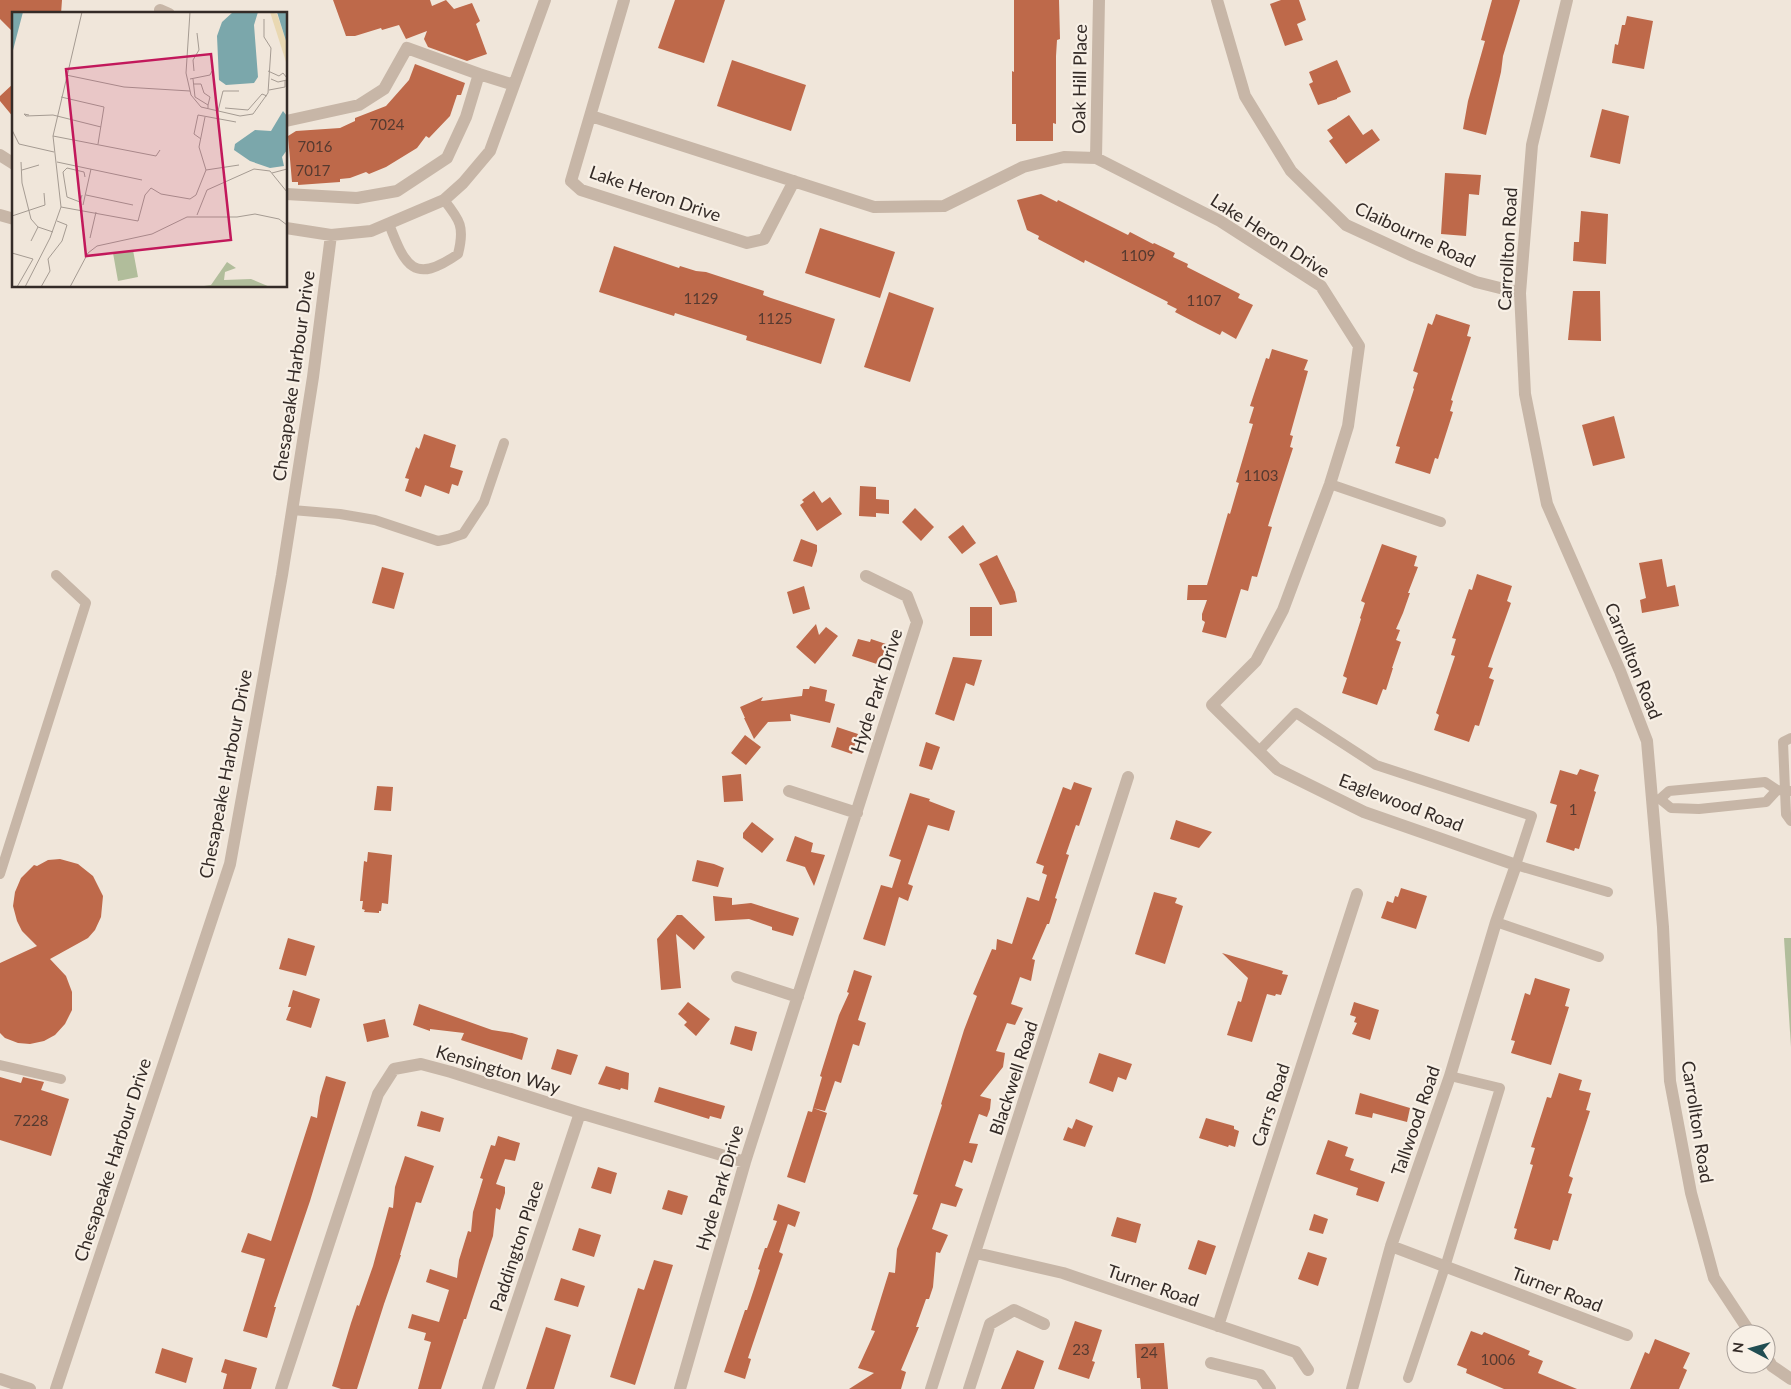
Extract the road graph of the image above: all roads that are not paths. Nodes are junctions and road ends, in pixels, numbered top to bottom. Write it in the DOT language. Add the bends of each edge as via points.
graph roads {
  1 [pos="545,0"];
  2 [pos="624,0"];
  3 [pos="1099,0"];
  4 [pos="1217,0"];
  5 [pos="1567,0"];
  6 [pos="479,74"];
  7 [pos="514,85"];
  8 [pos="591,116"];
  9 [pos="288,121"];
  10 [pos="0,155"];
  11 [pos="1096,158"];
  12 [pos="12,163"];
  13 [pos="794,181"];
  14 [pos="288,194"];
  15 [pos="444,200"];
  16 [pos="389,224"];
  17 [pos="288,228"];
  18 [pos="332,235"];
  19 [pos="1520,293"];
  20 [pos="504,443"];
  21 [pos="1330,484"];
  22 [pos="292,510"];
  23 [pos="1441,522"];
  24 [pos="56,575"];
  25 [pos="866,576"];
  26 [pos="1212,705"];
  27 [pos="1791,738"];
  28 [pos="1259,751"];
  29 [pos="1128,777"];
  30 [pos="1784,791"];
  31 [pos="789,792"];
  32 [pos="1656,800"];
  33 [pos="857,813"];
  34 [pos="1791,821"];
  35 [pos="0,836"];
  36 [pos="11,840"];
  37 [pos="1516,865"];
  38 [pos="0,874"];
  39 [pos="1608,892"];
  40 [pos="1357,894"];
  41 [pos="1496,922"];
  42 [pos="1599,957"];
  43 [pos="737,977"];
  44 [pos="798,997"];
  45 [pos="0,1064"];
  46 [pos="1450,1076"];
  47 [pos="61,1079"];
  48 [pos="580,1113"];
  49 [pos="745,1162"];
  50 [pos="1391,1246"];
  51 [pos="976,1253"];
  52 [pos="1445,1267"];
  53 [pos="1044,1324"];
  54 [pos="1744,1324"];
  55 [pos="1218,1326"];
  56 [pos="1627,1335"];
  57 [pos="1211,1363"];
  58 [pos="1776,1369"];
  59 [pos="1308,1370"];
  60 [pos="0,1378"];
  61 [pos="1408,1378"];
  62 [pos="1791,1379"];
  63 [pos="30,1389"];
  64 [pos="56,1389"];
  65 [pos="281,1389"];
  66 [pos="488,1389"];
  67 [pos="680,1389"];
  68 [pos="931,1389"];
  69 [pos="969,1389"];
  70 [pos="1270,1389"];
  71 [pos="1352,1389"];
  1 -- 7 [label="street"];
  2 -- 8 [label="street"];
  3 -- 11 [label="street, Oak Hill Place"];
  4 -- 19 [label="street, Claibourne Road" via="1245,96 1291,171 1346,225 1476,282"];
  5 -- 19 [label="street, Carrollton Road" via="1532,145"];
  6 -- 7 [label="street"];
  6 -- 9 [label="street" via="406,48 384,89 359,105"];
  6 -- 14 [label="street" via="466,117 447,158 396,190 357,198"];
  7 -- 15 [label="street" via="490,151"];
  8 -- 13 [label="street, Lake Heron Drive"];
  8 -- 13 [label="street, Lake Heron Drive" via="571,181 580,190 747,243 764,239"];
  10 -- 12 [label="street"];
  11 -- 13 [label="street, Lake Heron Drive" via="1064,157 1023,167 944,206 874,207"];
  11 -- 21 [label="street, Lake Heron Drive" via="1220,221 1321,286 1359,346 1348,426"];
  15 -- 16 [label="street"];
  15 -- 16 [label="lane" via="458,218 462,238 458,254 442,264 424,270 407,263"];
  16 -- 18 [label="street" via="371,231"];
  17 -- 18 [label="street"];
  18 -- 22 [label="street, Chesapeake Harbour Drive"];
  19 -- 32 [label="street, Carrollton Road" via="1526,394 1547,504 1647,740"];
  20 -- 22 [label="lane" via="484,502 462,534 448,539 438,541 375,520"];
  21 -- 23 [label="lane"];
  21 -- 26 [label="street, Lake Heron Drive" via="1283,610 1256,660"];
  22 -- 64 [label="street, Chesapeake Harbour Drive" via="230,864"];
  24 -- 36 [label="lane" via="86,603"];
  25 -- 33 [label="street, Hyde Park Drive" via="907,596 918,622"];
  26 -- 28 [label="street, Eaglewood Road"];
  27 -- 30 [label="lane" via="1783,742"];
  28 -- 37 [label="street, Eaglewood Road" via="1277,769 1364,812"];
  28 -- 37 [label="lane" via="1296,713 1376,765 1532,816"];
  29 -- 51 [label="street, Blackwell Road"];
  30 -- 32 [label="lane" via="1765,782 1669,792"];
  30 -- 32 [label="lane" via="1766,802 1699,808 1671,808"];
  30 -- 34 [label="lane" via="1786,814"];
  31 -- 33 [label="street"];
  32 -- 54 [label="street, Carrollton Road" via="1670,1081 1691,1193 1714,1278"];
  33 -- 44 [label="street, Hyde Park Drive"];
  35 -- 36 [label="lane"];
  36 -- 38 [label="lane"];
  37 -- 39 [label="lane"];
  37 -- 41 [label="street, Tallwood Road"];
  40 -- 55 [label="street, Carrs Road"];
  41 -- 42 [label="lane"];
  41 -- 46 [label="street, Tallwood Road"];
  43 -- 44 [label="street"];
  44 -- 49 [label="street, Hyde Park Drive"];
  45 -- 47 [label="lane"];
  46 -- 50 [label="street, Tallwood Road"];
  46 -- 52 [label="lane" via="1500,1088"];
  48 -- 49 [label="street, Kensington Way"];
  48 -- 65 [label="street, Kensington Way" via="421,1064 394,1068 378,1094"];
  48 -- 66 [label="street, Paddington Place"];
  49 -- 67 [label="street, Hyde Park Drive"];
  50 -- 52 [label="street, Turner Road"];
  50 -- 71 [label="street, Tallwood Road"];
  51 -- 55 [label="street, Turner Road" via="1063,1273"];
  51 -- 68 [label="street, Blackwell Road"];
  52 -- 56 [label="street, Turner Road"];
  52 -- 61 [label="lane"];
  53 -- 69 [label="street" via="1014,1310 990,1324"];
  55 -- 59 [label="street, Turner Road" via="1296,1352"];
  57 -- 70 [label="street" via="1260,1375"];
  58 -- 62 [label="street"];
  60 -- 63 [label="street"];
}
